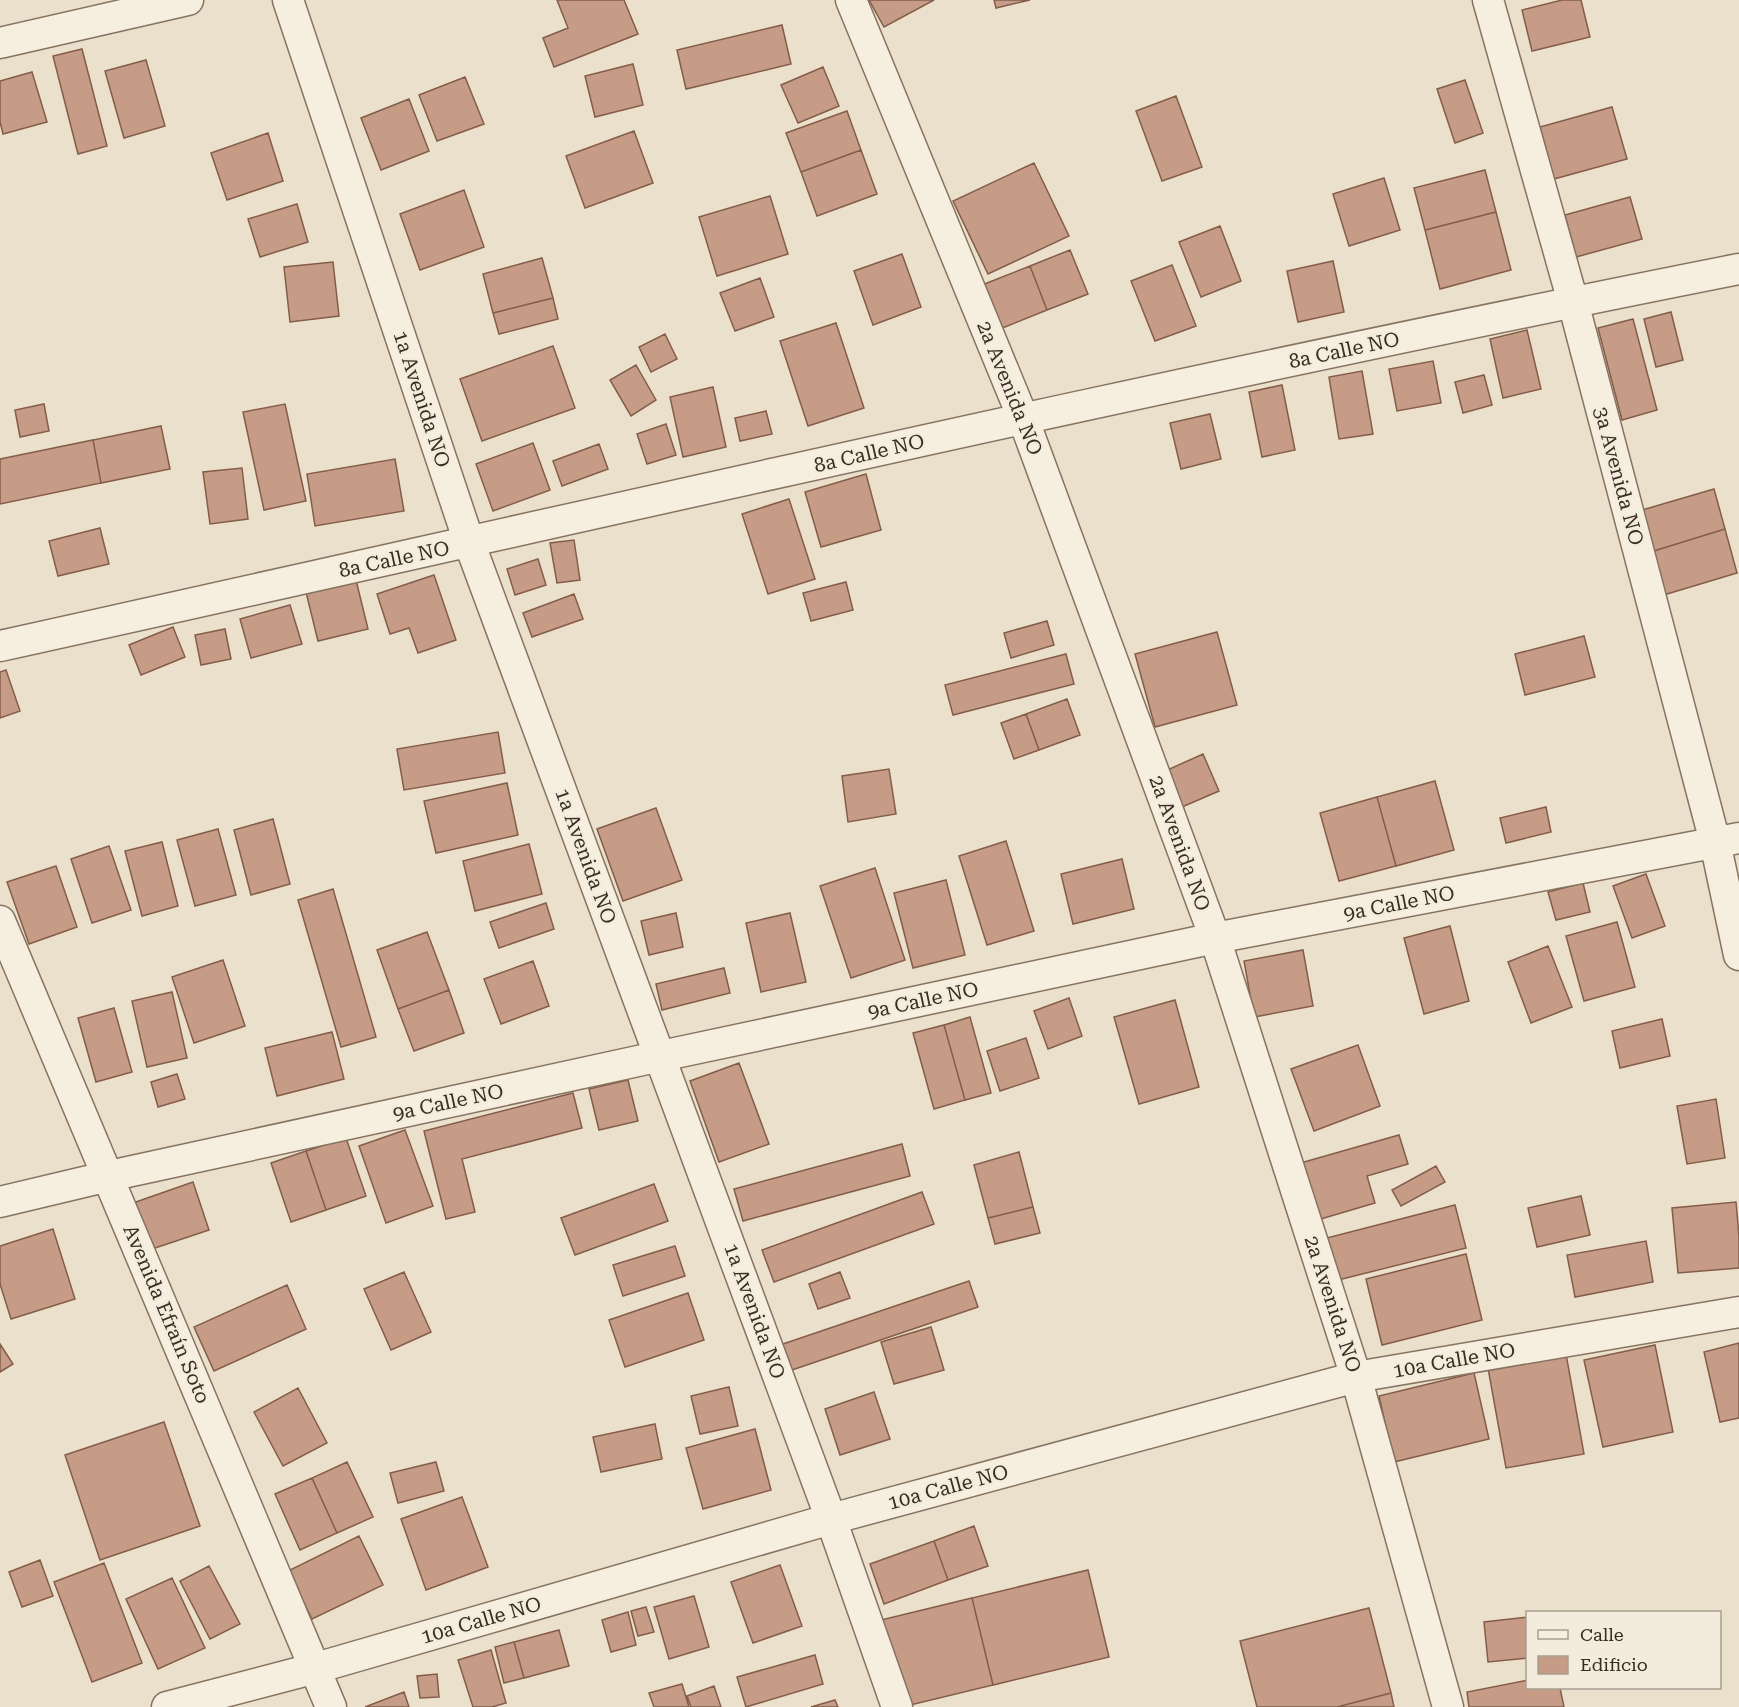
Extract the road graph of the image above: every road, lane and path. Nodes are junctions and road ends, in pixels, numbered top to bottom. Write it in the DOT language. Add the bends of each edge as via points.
graph roads {
  1 [pos="188,0"];
  2 [pos="288,0"];
  3 [pos="851,0"];
  4 [pos="1488,0"];
  5 [pos="0,43"];
  6 [pos="1739,269"];
  7 [pos="1573,302"];
  8 [pos="1023,418"];
  9 [pos="469,542"];
  10 [pos="0,646"];
  11 [pos="1727,840"];
  12 [pos="0,921"];
  13 [pos="1215,938"];
  14 [pos="1739,955"];
  15 [pos="661,1056"];
  16 [pos="109,1176"];
  17 [pos="0,1202"];
  18 [pos="1739,1312"];
  19 [pos="1356,1377"];
  20 [pos="831,1519"];
  21 [pos="316,1668"];
  22 [pos="167,1707"];
  23 [pos="331,1707"];
  24 [pos="897,1707"];
  25 [pos="1448,1707"];
  1 -- 5 [label="street"];
  2 -- 9 [label="street, 1a Avenida NO"];
  3 -- 8 [label="street, 2a Avenida NO"];
  4 -- 7 [label="street, 3a Avenida NO"];
  6 -- 7 [label="street, 8a Calle NO"];
  7 -- 8 [label="street, 8a Calle NO"];
  7 -- 11 [label="street, 3a Avenida NO"];
  8 -- 9 [label="street, 8a Calle NO"];
  8 -- 13 [label="street, 2a Avenida NO"];
  9 -- 10 [label="street, 8a Calle NO"];
  9 -- 15 [label="street, 1a Avenida NO"];
  11 -- 13 [label="street, 9a Calle NO"];
  11 -- 14 [label="street, 3a Avenida NO"];
  12 -- 16 [label="street, Avenida Efraín Soto"];
  13 -- 15 [label="street, 9a Calle NO"];
  13 -- 19 [label="street, 2a Avenida NO"];
  15 -- 16 [label="street, 9a Calle NO"];
  15 -- 20 [label="street, 1a Avenida NO"];
  16 -- 17 [label="street, 9a Calle NO"];
  16 -- 21 [label="street, Avenida Efraín Soto"];
  18 -- 19 [label="street, 10a Calle NO"];
  19 -- 20 [label="street, 10a Calle NO"];
  19 -- 25 [label="street, 2a Avenida NO"];
  20 -- 21 [label="street, 10a Calle NO"];
  20 -- 24 [label="street, 1a Avenida NO"];
  21 -- 22 [label="street, 10a Calle NO"];
  21 -- 23 [label="street, Avenida Efraín Soto"];
}
